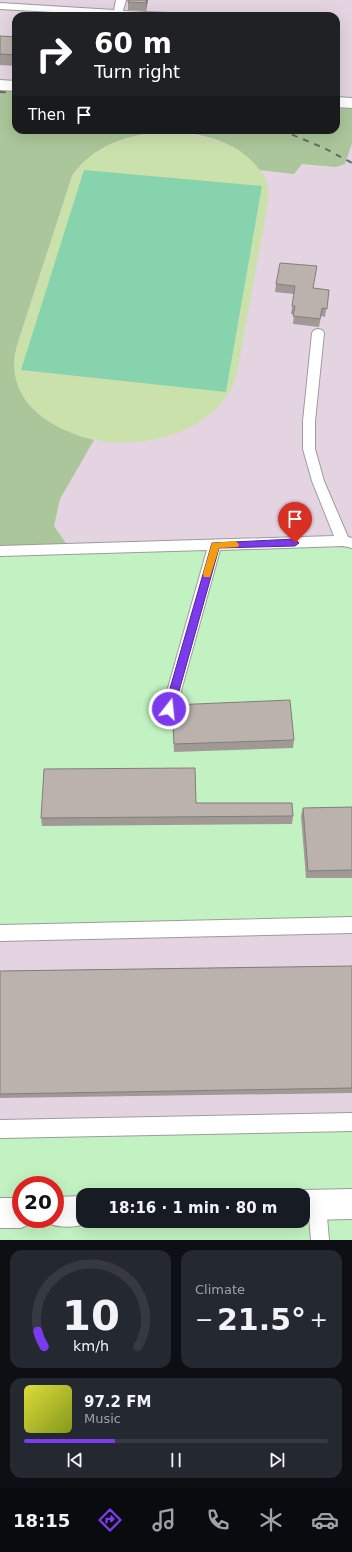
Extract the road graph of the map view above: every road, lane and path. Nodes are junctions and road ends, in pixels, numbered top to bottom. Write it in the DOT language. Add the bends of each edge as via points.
graph roads {
  1 [pos="121,0"];
  2 [pos="0,6"];
  3 [pos="101,12"];
  4 [pos="118,12"];
  5 [pos="0,85"];
  6 [pos="12,86"];
  7 [pos="340,102"];
  8 [pos="352,103"];
  9 [pos="318,333"];
  10 [pos="347,542"];
  11 [pos="216,545"];
  12 [pos="0,551"];
  13 [pos="169,709"];
  14 [pos="352,925"];
  15 [pos="0,933"];
  16 [pos="352,1122"];
  17 [pos="0,1129"];
  18 [pos="352,1204"];
  19 [pos="310,1205"];
  20 [pos="76,1211"];
  21 [pos="64,1212"];
  22 [pos="0,1213"];
  23 [pos="12,1213"];
  24 [pos="320,1240"];
  1 -- 4 [label="lane"];
  2 -- 3 [label="lane"];
  5 -- 6 [label="street"];
  7 -- 8 [label="street"];
  9 -- 10 [label="lane" via="309,420 309,449 318,481"];
  10 -- 11 [label="lane"];
  11 -- 12 [label="lane"];
  11 -- 13 [label="lane"];
  14 -- 15 [label="lane"];
  16 -- 17 [label="lane"];
  18 -- 19 [label="street"];
  19 -- 24 [label="lane"];
  20 -- 21 [label="street"];
  22 -- 23 [label="street"];
}
